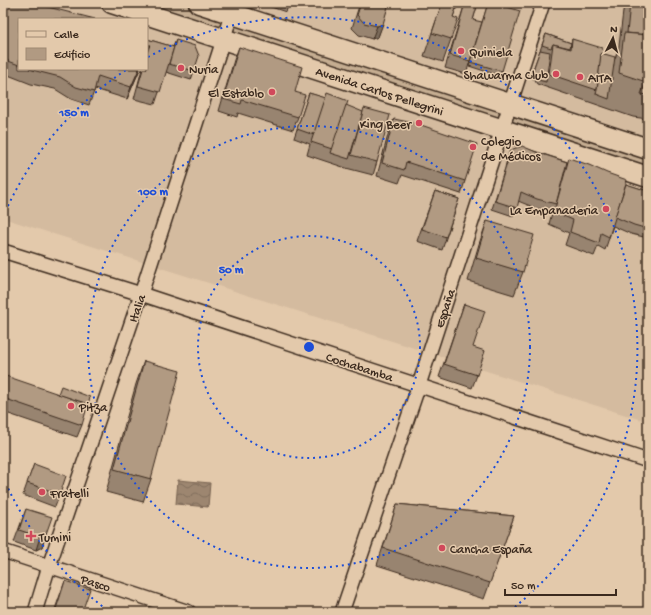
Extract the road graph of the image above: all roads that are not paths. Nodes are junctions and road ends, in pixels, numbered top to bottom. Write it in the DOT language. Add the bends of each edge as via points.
graph roads {
  1 [pos="112,3"];
  2 [pos="199,3"];
  3 [pos="543,3"];
  4 [pos="234,8"];
  5 [pos="224,39"];
  6 [pos="510,104"];
  7 [pos="502,130"];
  8 [pos="648,149"];
  9 [pos="648,177"];
  10 [pos="3,251"];
  11 [pos="141,294"];
  12 [pos="419,385"];
  13 [pos="648,460"];
  14 [pos="3,551"];
  15 [pos="49,566"];
  16 [pos="35,612"];
  17 [pos="189,612"];
  18 [pos="342,612"];
  1 -- 5 [label="main road, Avenida Carlos Pellegrini"];
  2 -- 4 [label="main road, Avenida Carlos Pellegrini"];
  3 -- 6 [label="street, España"];
  4 -- 5 [label="street, Italia"];
  4 -- 6 [label="main road, Avenida Carlos Pellegrini"];
  5 -- 7 [label="main road, Avenida Carlos Pellegrini"];
  5 -- 11 [label="street, Italia"];
  6 -- 7 [label="street, España"];
  6 -- 8 [label="main road, Avenida Carlos Pellegrini"];
  7 -- 9 [label="main road, Avenida Carlos Pellegrini"];
  7 -- 12 [label="street, España"];
  10 -- 11 [label="street, Cochabamba"];
  11 -- 12 [label="street, Cochabamba"];
  11 -- 15 [label="street, Italia"];
  12 -- 13 [label="street, Cochabamba"];
  12 -- 18 [label="street, España"];
  14 -- 15 [label="street, Pasco"];
  15 -- 16 [label="street, Italia"];
  15 -- 17 [label="street, Pasco"];
}
